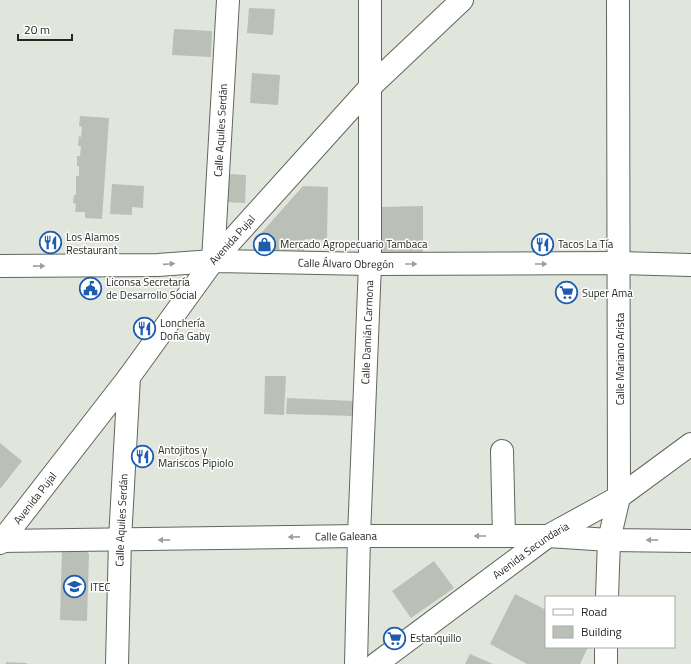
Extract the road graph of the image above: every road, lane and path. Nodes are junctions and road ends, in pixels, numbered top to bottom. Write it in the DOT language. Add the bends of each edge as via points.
graph roads {
  1 [pos="228,0"];
  2 [pos="370,0"];
  3 [pos="462,0"];
  4 [pos="618,0"];
  5 [pos="370,87"];
  6 [pos="214,261"];
  7 [pos="620,263"];
  8 [pos="370,264"];
  9 [pos="691,265"];
  10 [pos="0,266"];
  11 [pos="129,377"];
  12 [pos="691,444"];
  13 [pos="502,451"];
  14 [pos="619,498"];
  15 [pos="359,536"];
  16 [pos="504,536"];
  17 [pos="548,536"];
  18 [pos="120,540"];
  19 [pos="608,540"];
  20 [pos="691,541"];
  21 [pos="0,542"];
  22 [pos="607,596"];
  23 [pos="606,648"];
  24 [pos="117,664"];
  25 [pos="356,664"];
  26 [pos="376,664"];
  27 [pos="606,664"];
  1 -- 6 [label="street, Calle Aquiles Serdán"];
  2 -- 5 [label="street, Calle Damián Carmona"];
  3 -- 5 [label="street, Avenida Pujal"];
  4 -- 7 [label="street, Calle Mariano Arista"];
  5 -- 6 [label="street, Avenida Pujal"];
  5 -- 8 [label="street, Calle Damián Carmona"];
  6 -- 8 [label="street, Calle Álvaro Obregón"];
  10 -- 6 [label="street, Calle Álvaro Obregón, one-way" via="158,265"];
  6 -- 11 [label="street, Avenida Pujal"];
  8 -- 7 [label="street, Calle Álvaro Obregón, one-way"];
  7 -- 9 [label="street, Calle Álvaro Obregón"];
  7 -- 14 [label="street, Calle Mariano Arista"];
  8 -- 15 [label="street, Calle Damián Carmona"];
  11 -- 18 [label="street, Calle Aquiles Serdán"];
  11 -- 21 [label="street, Avenida Pujal"];
  12 -- 14 [label="street, Avenida Secundaria"];
  13 -- 16 [label="street"];
  14 -- 17 [label="street, Avenida Secundaria"];
  14 -- 19 [label="street, Calle Mariano Arista"];
  16 -- 15 [label="street, Calle Galeana, one-way"];
  15 -- 18 [label="street, Calle Galeana, one-way"];
  15 -- 25 [label="street, Calle Damián Carmona"];
  16 -- 17 [label="street, Calle Galeana"];
  17 -- 19 [label="street, Calle Galeana"];
  17 -- 26 [label="street, Avenida Secundaria"];
  18 -- 21 [label="street, Calle Galeana"];
  18 -- 24 [label="street, Calle Aquiles Serdán"];
  20 -- 19 [label="street, Calle Galeana, one-way"];
  19 -- 22 [label="street, Calle Mariano Arista"];
  23 -- 27 [label="street"];
}
